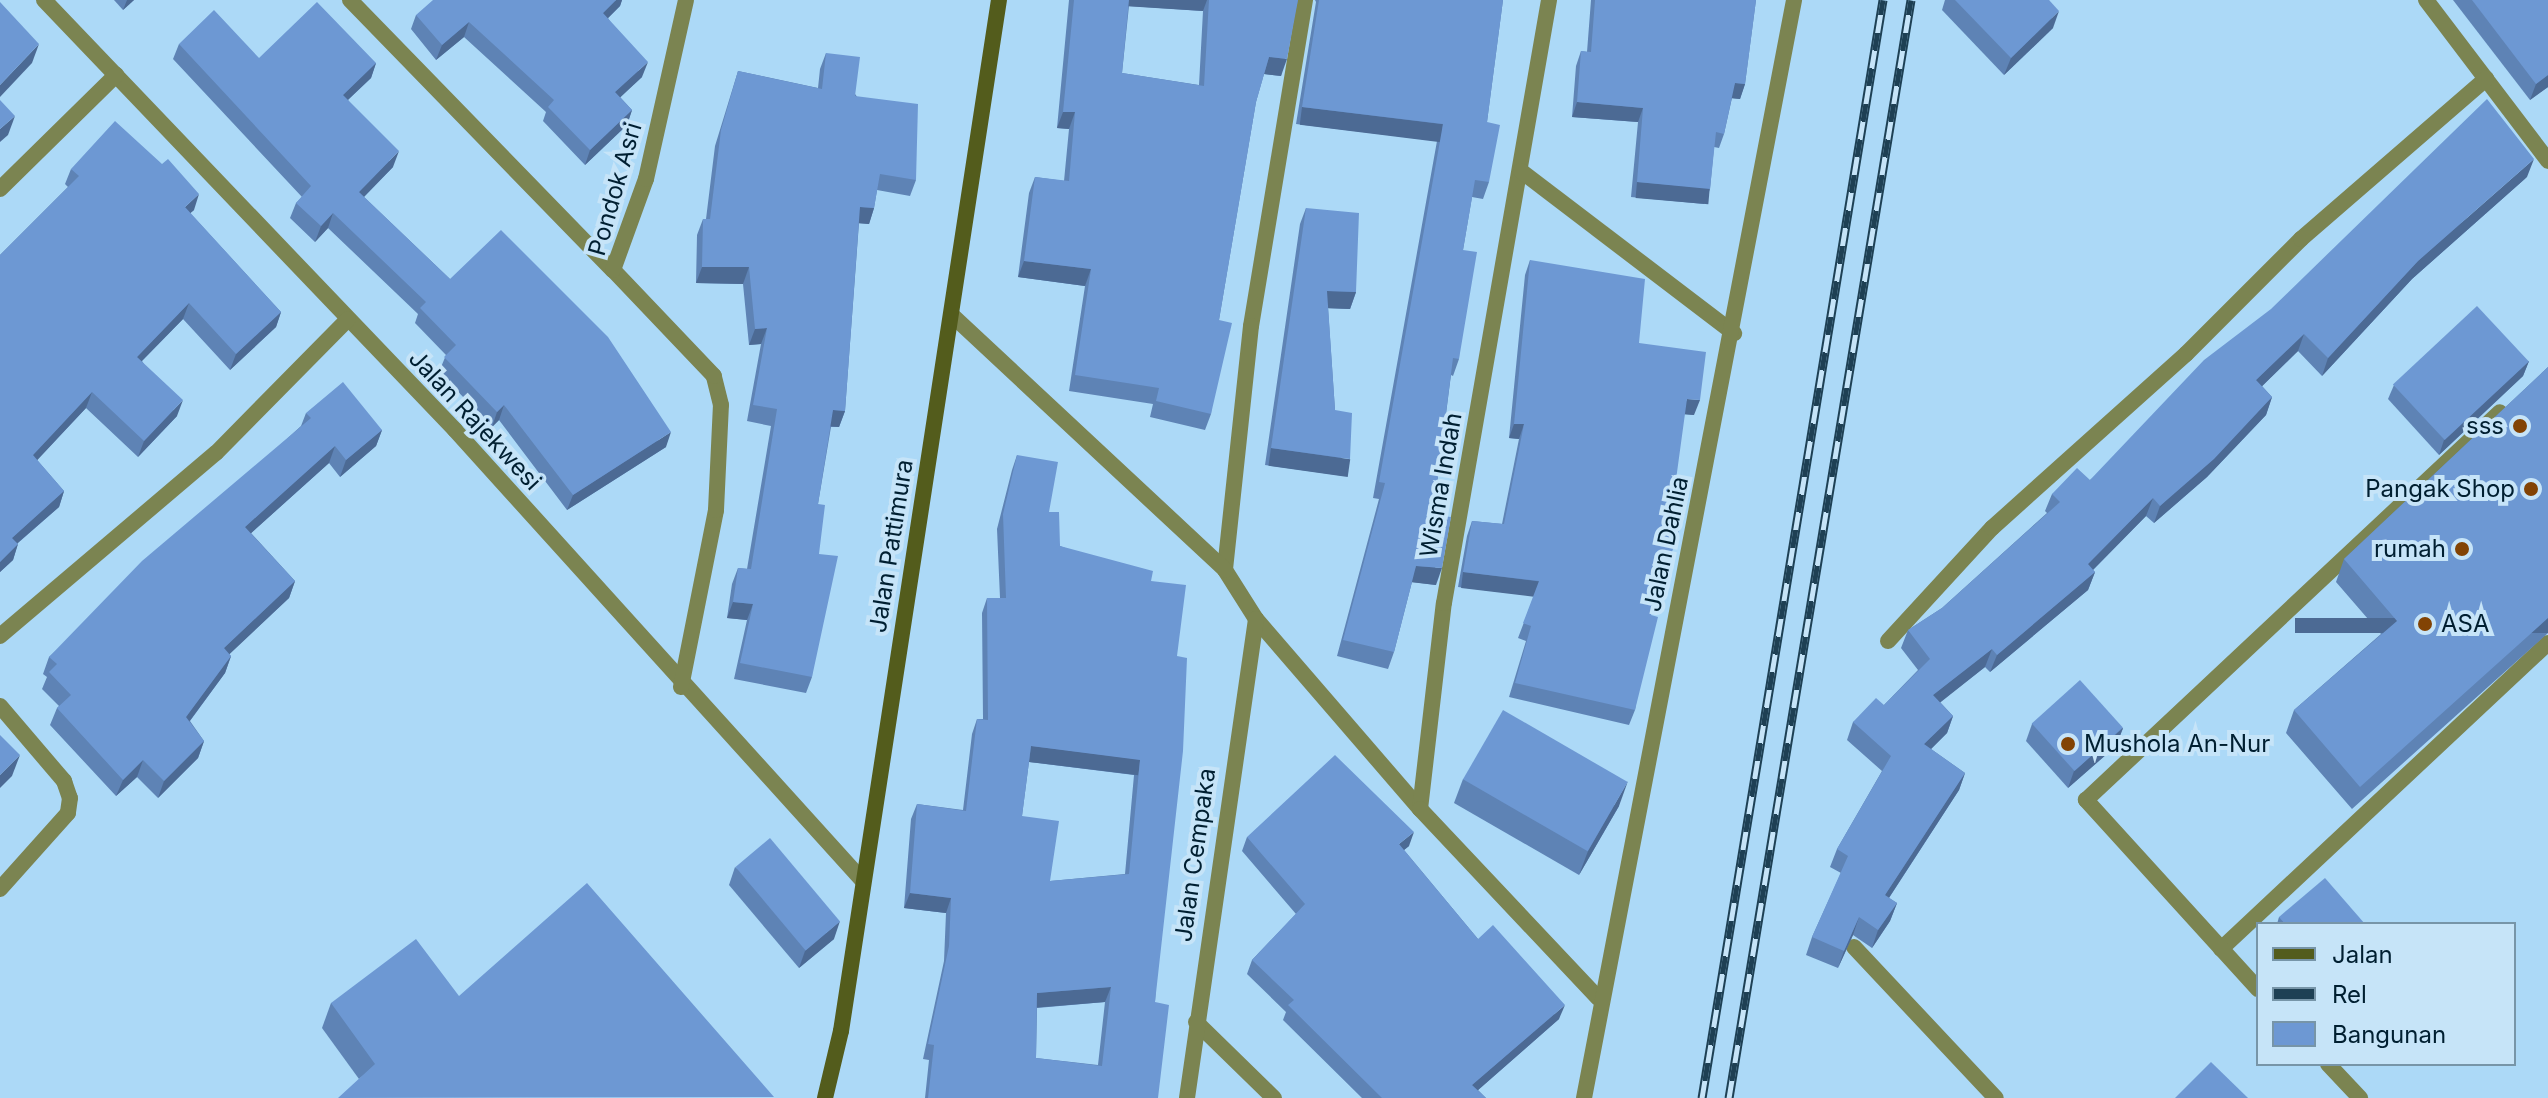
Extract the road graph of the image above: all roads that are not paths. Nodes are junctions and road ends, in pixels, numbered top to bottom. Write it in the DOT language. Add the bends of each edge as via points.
graph roads {
  1 [pos="44,0"];
  2 [pos="350,0"];
  3 [pos="686,0"];
  4 [pos="999,0"];
  5 [pos="1305,0"];
  6 [pos="1549,0"];
  7 [pos="1794,0"];
  8 [pos="2426,0"];
  9 [pos="116,75"];
  10 [pos="2486,79"];
  11 [pos="2547,156"];
  12 [pos="1521,171"];
  13 [pos="0,189"];
  14 [pos="613,270"];
  15 [pos="954,317"];
  16 [pos="348,319"];
  17 [pos="1734,333"];
  18 [pos="2514,399"];
  19 [pos="1225,570"];
  20 [pos="1256,619"];
  21 [pos="0,636"];
  22 [pos="1888,641"];
  23 [pos="2548,643"];
  24 [pos="681,687"];
  25 [pos="0,706"];
  26 [pos="1420,809"];
  27 [pos="862,880"];
  28 [pos="0,889"];
  29 [pos="1854,947"];
  30 [pos="2221,949"];
  31 [pos="2256,987"];
  32 [pos="1598,998"];
  33 [pos="1196,1022"];
  34 [pos="2330,1066"];
  35 [pos="825,1098"];
  36 [pos="1187,1098"];
  37 [pos="1274,1098"];
  38 [pos="1584,1098"];
  39 [pos="1996,1098"];
  40 [pos="2360,1098"];
  1 -- 9 [label="street, Jalan Rajekwesi"];
  2 -- 14 [label="street"];
  3 -- 14 [label="street, Pondok Asri" via="646,179"];
  4 -- 15 [label="street, Jalan Pattimura"];
  5 -- 19 [label="street" via="1251,326"];
  6 -- 12 [label="street, Wisma Indah"];
  7 -- 17 [label="street, Jalan Dahlia"];
  8 -- 10 [label="street"];
  9 -- 13 [label="street"];
  9 -- 16 [label="street, Jalan Rajekwesi"];
  10 -- 11 [label="street"];
  10 -- 22 [label="street" via="2301,239 2186,354 1992,528"];
  12 -- 17 [label="street"];
  12 -- 26 [label="street, Wisma Indah" via="1444,603"];
  14 -- 24 [label="street, Pondok Asri" via="714,376 721,405 716,510"];
  15 -- 19 [label="street"];
  15 -- 27 [label="street, Jalan Pattimura"];
  16 -- 21 [label="street" via="216,453"];
  16 -- 24 [label="street, Jalan Rajekwesi"];
  17 -- 32 [label="street, Jalan Dahlia"];
  18 -- 30 [label="street" via="2086,800"];
  19 -- 20 [label="street"];
  20 -- 26 [label="street"];
  20 -- 33 [label="street, Jalan Cempaka"];
  23 -- 30 [label="street"];
  24 -- 27 [label="street, Jalan Rajekwesi"];
  25 -- 28 [label="street" via="64,781 70,798 68,813"];
  26 -- 32 [label="street"];
  27 -- 35 [label="street, Jalan Pattimura"];
  29 -- 39 [label="street"];
  30 -- 31 [label="street"];
  32 -- 38 [label="street, Jalan Dahlia"];
  33 -- 36 [label="street, Jalan Cempaka"];
  33 -- 37 [label="street"];
  34 -- 40 [label="street"];
}
